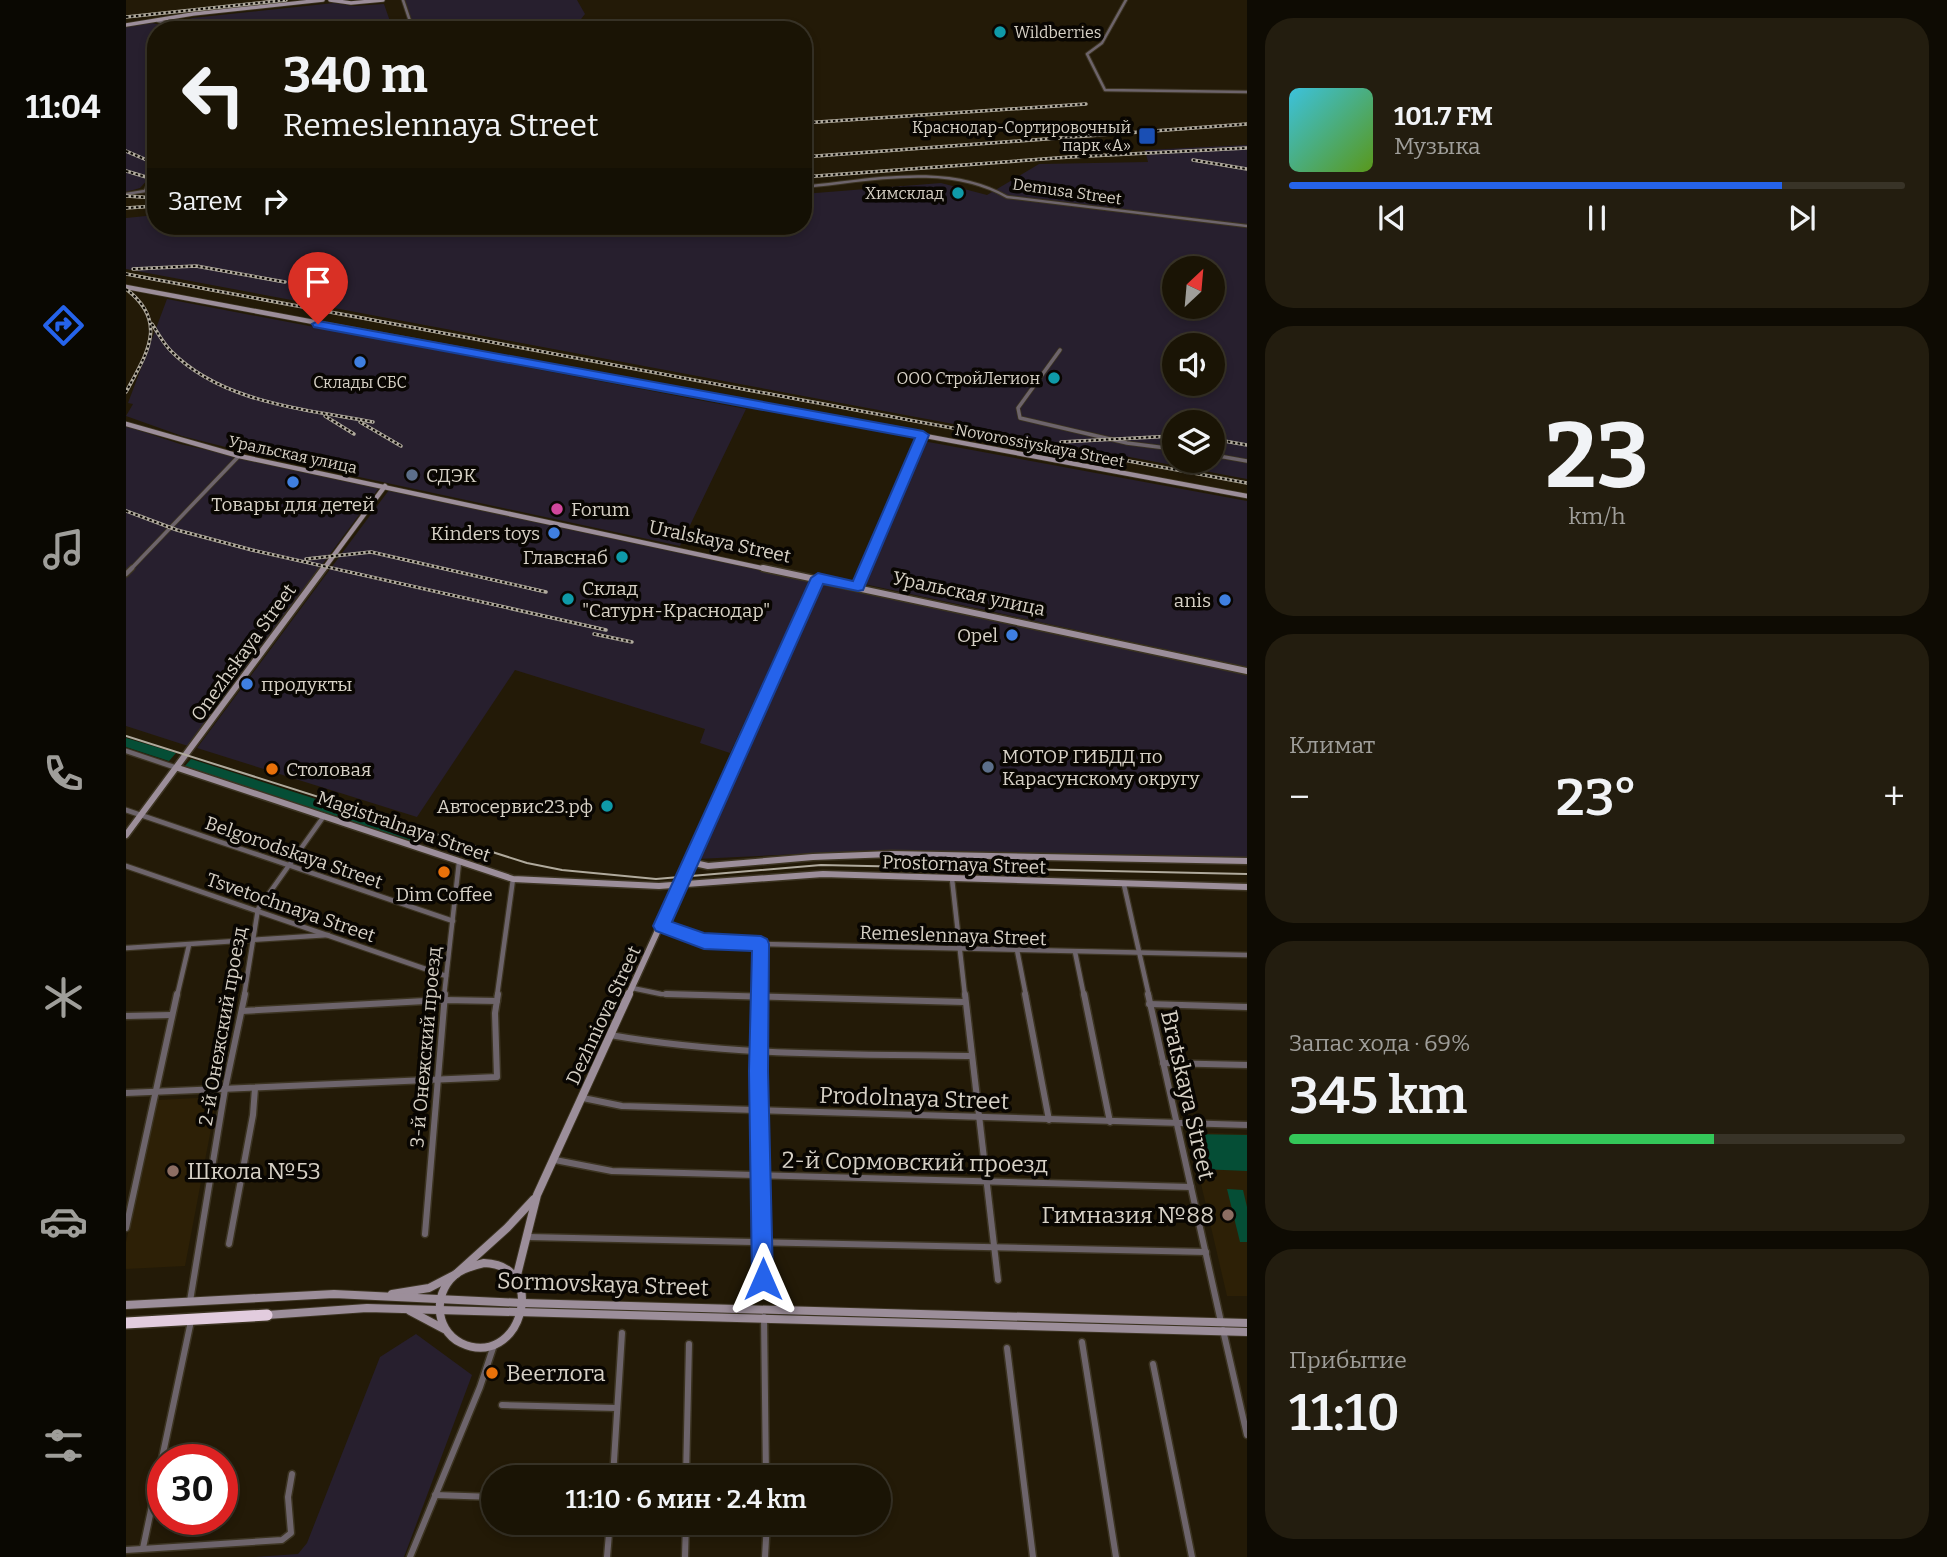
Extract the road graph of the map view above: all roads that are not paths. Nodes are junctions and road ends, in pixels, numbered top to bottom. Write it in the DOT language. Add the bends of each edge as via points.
graph roads {
  1 [pos="323,0"];
  2 [pos="330,0"];
  3 [pos="346,0"];
  4 [pos="383,0"];
  5 [pos="403,0"];
  6 [pos="1126,0"];
  7 [pos="366,2"];
  8 [pos="158,21"];
  9 [pos="410,21"];
  10 [pos="147,22"];
  11 [pos="126,25"];
  12 [pos="1247,92"];
  13 [pos="812,186"];
  14 [pos="147,187"];
  15 [pos="126,194"];
  16 [pos="1247,226"];
  17 [pos="126,288"];
  18 [pos="1060,350"];
  19 [pos="126,423"];
  20 [pos="923,435"];
  21 [pos="1162,447"];
  22 [pos="239,455"];
  23 [pos="1225,458"];
  24 [pos="1247,461"];
  25 [pos="384,486"];
  26 [pos="1247,496"];
  27 [pos="126,574"];
  28 [pos="818,578"];
  29 [pos="858,586"];
  30 [pos="1247,671"];
  31 [pos="126,751"];
  32 [pos="178,768"];
  33 [pos="126,810"];
  34 [pos="141,816"];
  35 [pos="325,816"];
  36 [pos="126,835"];
  37 [pos="1247,861"];
  38 [pos="459,862"];
  39 [pos="690,862"];
  40 [pos="292,865"];
  41 [pos="126,866"];
  42 [pos="513,879"];
  43 [pos="952,879"];
  44 [pos="681,883"];
  45 [pos="1124,885"];
  46 [pos="1247,887"];
  47 [pos="258,909"];
  48 [pos="453,921"];
  49 [pos="662,926"];
  50 [pos="330,934"];
  51 [pos="252,940"];
  52 [pos="761,944"];
  53 [pos="189,945"];
  54 [pos="126,948"];
  55 [pos="958,948"];
  56 [pos="1017,950"];
  57 [pos="1075,952"];
  58 [pos="1138,953"];
  59 [pos="1247,955"];
  60 [pos="446,976"];
  61 [pos="632,988"];
  62 [pos="761,997"];
  63 [pos="444,1000"];
  64 [pos="497,1001"];
  65 [pos="964,1002"];
  66 [pos="1149,1004"];
  67 [pos="1247,1007"];
  68 [pos="242,1011"];
  69 [pos="171,1015"];
  70 [pos="126,1016"];
  71 [pos="610,1035"];
  72 [pos="758,1051"];
  73 [pos="971,1056"];
  74 [pos="1163,1063"];
  75 [pos="1247,1065"];
  76 [pos="439,1081"];
  77 [pos="255,1088"];
  78 [pos="225,1089"];
  79 [pos="154,1091"];
  80 [pos="126,1093"];
  81 [pos="582,1098"];
  82 [pos="759,1111"];
  83 [pos="981,1118"];
  84 [pos="1048,1120"];
  85 [pos="1110,1122"];
  86 [pos="1177,1124"];
  87 [pos="1247,1125"];
  88 [pos="555,1160"];
  89 [pos="761,1176"];
  90 [pos="988,1181"];
  91 [pos="1191,1187"];
  92 [pos="537,1195"];
  93 [pos="126,1228"];
  94 [pos="425,1234"];
  95 [pos="527,1237"];
  96 [pos="763,1241"];
  97 [pos="229,1244"];
  98 [pos="994,1246"];
  99 [pos="1206,1252"];
  100 [pos="457,1273"];
  101 [pos="516,1279"];
  102 [pos="763,1279"];
  103 [pos="998,1280"];
  104 [pos="345,1294"];
  105 [pos="371,1296"];
  106 [pos="190,1302"];
  107 [pos="126,1305"];
  108 [pos="440,1305"];
  109 [pos="522,1308"];
  110 [pos="343,1309"];
  111 [pos="405,1309"];
  112 [pos="764,1314"];
  113 [pos="267,1315"];
  114 [pos="191,1320"];
  115 [pos="126,1323"];
  116 [pos="1247,1323"];
  117 [pos="1222,1327"];
  118 [pos="445,1331"];
  119 [pos="1247,1332"];
  120 [pos="622,1333"];
  121 [pos="1082,1342"];
  122 [pos="689,1344"];
  123 [pos="494,1345"];
  124 [pos="1007,1348"];
  125 [pos="1153,1364"];
  126 [pos="502,1405"];
  127 [pos="617,1408"];
  128 [pos="1245,1412"];
  129 [pos="1247,1435"];
  130 [pos="614,1465"];
  131 [pos="686,1465"];
  132 [pos="766,1465"];
  133 [pos="292,1474"];
  134 [pos="435,1495"];
  135 [pos="481,1497"];
  136 [pos="609,1535"];
  137 [pos="685,1535"];
  138 [pos="766,1535"];
  139 [pos="144,1548"];
  140 [pos="126,1550"];
  141 [pos="410,1557"];
  142 [pos="607,1557"];
  143 [pos="685,1557"];
  144 [pos="765,1557"];
  145 [pos="1033,1557"];
  146 [pos="1116,1557"];
  147 [pos="1192,1557"];
  1 -- 8 [label="street"];
  2 -- 7 [label="street"];
  3 -- 7 [label="street"];
  4 -- 7 [label="street"];
  5 -- 9 [label="street"];
  6 -- 12 [label="street" via="1102,43 1087,54 1105,90"];
  10 -- 11 [label="street"];
  13 -- 16 [label="street, Demusa Street" via="951,177 990,185 1007,197"];
  14 -- 15 [label="street"];
  17 -- 20 [label="street, Novorossiyskaya Street"];
  18 -- 21 [label="street" via="1018,408 1020,418"];
  19 -- 22 [label="street, Uralskaya Street"];
  20 -- 26 [label="street, Novorossiyskaya Street"];
  20 -- 29 [label="street"];
  22 -- 25 [label="street, Uralskaya Street"];
  22 -- 27 [label="street"];
  23 -- 24 [label="street"];
  25 -- 28 [label="street, Uralskaya Street"];
  25 -- 32 [label="street, Onezhskaya Street"];
  28 -- 29 [label="street, Uralskaya Street"];
  28 -- 39 [label="street, Dezhniova Street"];
  29 -- 30 [label="street, Uralskaya Street"];
  31 -- 32 [label="street, Magistralnaya Street"];
  32 -- 34 [label="street, Onezhskaya Street"];
  32 -- 35 [label="street, Magistralnaya Street"];
  33 -- 34 [label="street, Belgorodskaya Street"];
  34 -- 36 [label="street, Onezhskaya Street"];
  34 -- 40 [label="street, Belgorodskaya Street"];
  35 -- 38 [label="street, Magistralnaya Street"];
  35 -- 40 [label="street, 2-й Онежский проезд"];
  37 -- 39 [label="street, Prostornaya Street" via="891,854 708,866"];
  38 -- 42 [label="street, Magistralnaya Street"];
  38 -- 48 [label="street, 3-й Онежский проезд"];
  39 -- 44 [label="street, Dezhniova Street"];
  40 -- 47 [label="street, 2-й Онежский проезд"];
  40 -- 48 [label="street, Belgorodskaya Street"];
  41 -- 47 [label="street, Tsvetochnaya Street"];
  42 -- 44 [label="street, Magistralnaya Street" via="633,886"];
  42 -- 64 [label="street"];
  43 -- 44 [label="street, Prostornaya Street" via="823,874"];
  43 -- 45 [label="street, Prostornaya Street"];
  43 -- 55 [label="street"];
  44 -- 49 [label="street, Dezhniova Street"];
  45 -- 46 [label="street, Prostornaya Street"];
  45 -- 58 [label="street, Bratskaya Street"];
  47 -- 50 [label="street, Tsvetochnaya Street"];
  47 -- 51 [label="street, 2-й Онежский проезд"];
  48 -- 60 [label="street, 3-й Онежский проезд"];
  49 -- 52 [label="street, Remeslennaya Street" via="704,941"];
  49 -- 61 [label="street, Dezhniova Street"];
  50 -- 51 [label="street"];
  50 -- 60 [label="street, Tsvetochnaya Street"];
  51 -- 53 [label="street"];
  51 -- 68 [label="street, 2-й Онежский проезд"];
  52 -- 55 [label="street, Remeslennaya Street"];
  52 -- 62 [label="street"];
  53 -- 54 [label="street"];
  53 -- 69 [label="street"];
  55 -- 56 [label="street, Remeslennaya Street"];
  55 -- 65 [label="street"];
  56 -- 57 [label="street, Remeslennaya Street"];
  56 -- 84 [label="street"];
  57 -- 58 [label="street, Remeslennaya Street"];
  57 -- 85 [label="street"];
  58 -- 59 [label="street, Remeslennaya Street"];
  58 -- 66 [label="street, Bratskaya Street"];
  60 -- 63 [label="street, 3-й Онежский проезд"];
  61 -- 62 [label="street" via="661,994"];
  61 -- 71 [label="street, Dezhniova Street"];
  62 -- 65 [label="street"];
  62 -- 72 [label="street"];
  63 -- 64 [label="street"];
  63 -- 68 [label="street"];
  63 -- 76 [label="street, 3-й Онежский проезд"];
  64 -- 76 [label="street" via="497,1077"];
  65 -- 73 [label="street"];
  66 -- 67 [label="street"];
  66 -- 74 [label="street, Bratskaya Street"];
  68 -- 78 [label="street, 2-й Онежский проезд"];
  69 -- 70 [label="street"];
  69 -- 79 [label="street"];
  71 -- 72 [label="street" via="662,1046"];
  71 -- 81 [label="street, Dezhniova Street"];
  72 -- 73 [label="street"];
  72 -- 82 [label="street"];
  73 -- 83 [label="street"];
  74 -- 75 [label="street"];
  74 -- 86 [label="street, Bratskaya Street"];
  76 -- 77 [label="street"];
  76 -- 94 [label="street, 3-й Онежский проезд"];
  77 -- 78 [label="street"];
  77 -- 97 [label="street"];
  78 -- 79 [label="street"];
  78 -- 106 [label="street, 2-й Онежский проезд"];
  79 -- 80 [label="street"];
  79 -- 93 [label="street"];
  81 -- 82 [label="street, Prodolnaya Street" via="622,1106"];
  81 -- 88 [label="street, Dezhniova Street"];
  82 -- 83 [label="street, Prodolnaya Street"];
  82 -- 89 [label="street"];
  83 -- 84 [label="street, Prodolnaya Street"];
  83 -- 90 [label="street"];
  84 -- 85 [label="street, Prodolnaya Street"];
  85 -- 86 [label="street, Prodolnaya Street"];
  86 -- 87 [label="street, Prodolnaya Street"];
  86 -- 91 [label="street, Bratskaya Street"];
  88 -- 89 [label="street, 2-й Сормовский проезд" via="611,1171"];
  88 -- 92 [label="street, Dezhniova Street"];
  89 -- 90 [label="street, 2-й Сормовский проезд"];
  89 -- 96 [label="street"];
  90 -- 91 [label="street, 2-й Сормовский проезд"];
  90 -- 98 [label="street"];
  91 -- 99 [label="street, Bratskaya Street"];
  92 -- 95 [label="street, Dezhniova Street"];
  92 -- 100 [label="street"];
  95 -- 96 [label="street"];
  95 -- 101 [label="street, Dezhniova Street"];
  96 -- 98 [label="street"];
  96 -- 102 [label="street"];
  98 -- 99 [label="street"];
  98 -- 103 [label="street"];
  99 -- 117 [label="street, Bratskaya Street"];
  100 -- 101 [label="street" via="487,1263 502,1266"];
  100 -- 105 [label="street" via="416,1292"];
  100 -- 108 [label="street"];
  101 -- 109 [label="street"];
  104 -- 105 [label="street, Sormovskaya Street"];
  104 -- 106 [label="street, Sormovskaya Street"];
  104 -- 110 [label="street"];
  105 -- 108 [label="street, Sormovskaya Street"];
  106 -- 107 [label="street, Sormovskaya Street"];
  108 -- 109 [label="street, Sormovskaya Street"];
  108 -- 111 [label="street, Sormovskaya Street"];
  108 -- 118 [label="street"];
  109 -- 112 [label="street, Sormovskaya Street"];
  109 -- 123 [label="street" via="509,1334"];
  110 -- 111 [label="street, Sormovskaya Street"];
  110 -- 113 [label="street, Sormovskaya Street"];
  111 -- 118 [label="street"];
  112 -- 117 [label="street, Sormovskaya Street"];
  112 -- 132 [label="street"];
  113 -- 114 [label="highway, Sormovskaya Street"];
  114 -- 115 [label="highway, Sormovskaya Street"];
  114 -- 139 [label="street"];
  116 -- 117 [label="street, Sormovskaya Street"];
  117 -- 119 [label="street, Sormovskaya Street"];
  117 -- 128 [label="street, Bratskaya Street"];
  118 -- 123 [label="street" via="468,1348"];
  120 -- 127 [label="street"];
  121 -- 146 [label="street"];
  122 -- 131 [label="street"];
  123 -- 134 [label="street"];
  124 -- 145 [label="street"];
  125 -- 147 [label="street"];
  126 -- 127 [label="street"];
  127 -- 130 [label="street"];
  128 -- 129 [label="street, Bratskaya Street"];
  133 -- 139 [label="street" via="288,1497 291,1533 282,1540"];
  134 -- 135 [label="street"];
  134 -- 141 [label="street"];
  136 -- 142 [label="street"];
  137 -- 143 [label="street"];
  138 -- 144 [label="street"];
  139 -- 140 [label="street"];
}
